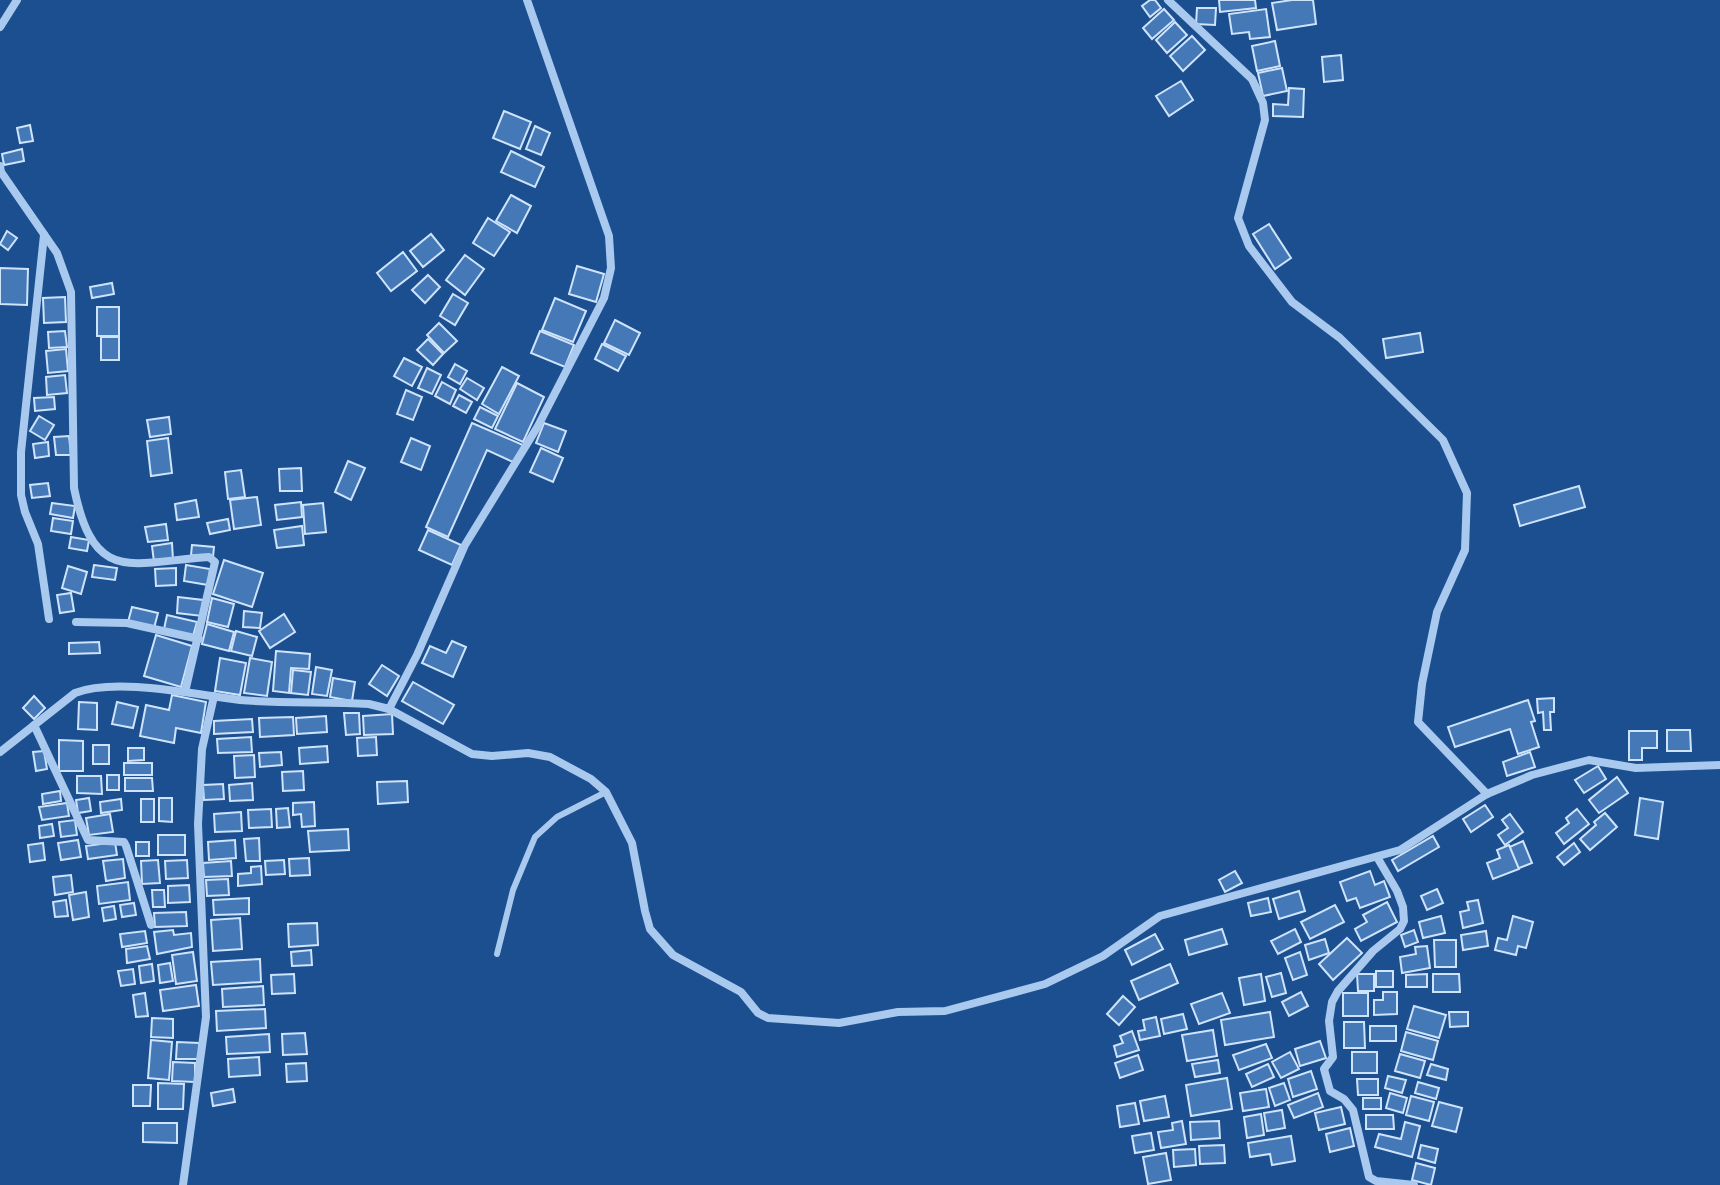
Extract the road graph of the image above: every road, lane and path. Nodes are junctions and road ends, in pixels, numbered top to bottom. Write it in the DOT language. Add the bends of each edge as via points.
graph roads {
  1 [pos="17,0"];
  2 [pos="527,0"];
  3 [pos="1168,0"];
  4 [pos="0,27"];
  5 [pos="0,166"];
  6 [pos="44,234"];
  7 [pos="49,619"];
  8 [pos="76,622"];
  9 [pos="199,639"];
  10 [pos="185,692"];
  11 [pos="214,696"];
  12 [pos="389,709"];
  13 [pos="34,725"];
  14 [pos="0,752"];
  15 [pos="1720,765"];
  16 [pos="606,792"];
  17 [pos="1487,794"];
  18 [pos="1377,857"];
  19 [pos="151,925"];
  20 [pos="497,954"];
  21 [pos="183,1185"];
  22 [pos="1414,1185"];
  1 -- 4 [label="street"];
  2 -- 12 [label="street" via="609,236 611,268 604,298 538,426 465,545"];
  3 -- 17 [label="street" via="1252,79 1263,103 1265,120 1238,218 1249,246 1292,302 1340,338 1443,440 1458,468 1467,493 1465,550 1437,612 1418,722"];
  5 -- 6 [label="street"];
  6 -- 7 [label="street" via="21,495 38,544"];
  6 -- 9 [label="street" via="71,292 74,488 82,523 98,550 117,560 143,565 214,559"];
  8 -- 9 [label="street" via="127,623"];
  9 -- 10 [label="street"];
  10 -- 11 [label="street"];
  10 -- 13 [label="street" via="90,687"];
  11 -- 12 [label="street"];
  11 -- 21 [label="street" via="202,749 198,824 206,1017"];
  12 -- 16 [label="street" via="472,754 550,757"];
  13 -- 14 [label="street"];
  13 -- 19 [label="street" via="88,840 124,842"];
  15 -- 17 [label="street" via="1636,768 1589,760"];
  16 -- 18 [label="street" via="632,843 650,929 673,955 741,992 768,1018 839,1023 898,1012 945,1011 1045,984 1103,956 1160,916"];
  16 -- 20 [label="lane" via="557,817 535,837 513,890"];
  17 -- 18 [label="street" via="1400,850"];
  18 -- 22 [label="street" via="1397,891 1404,921 1332,1002 1333,1057 1324,1069 1330,1091 1353,1110 1369,1177"];
}
